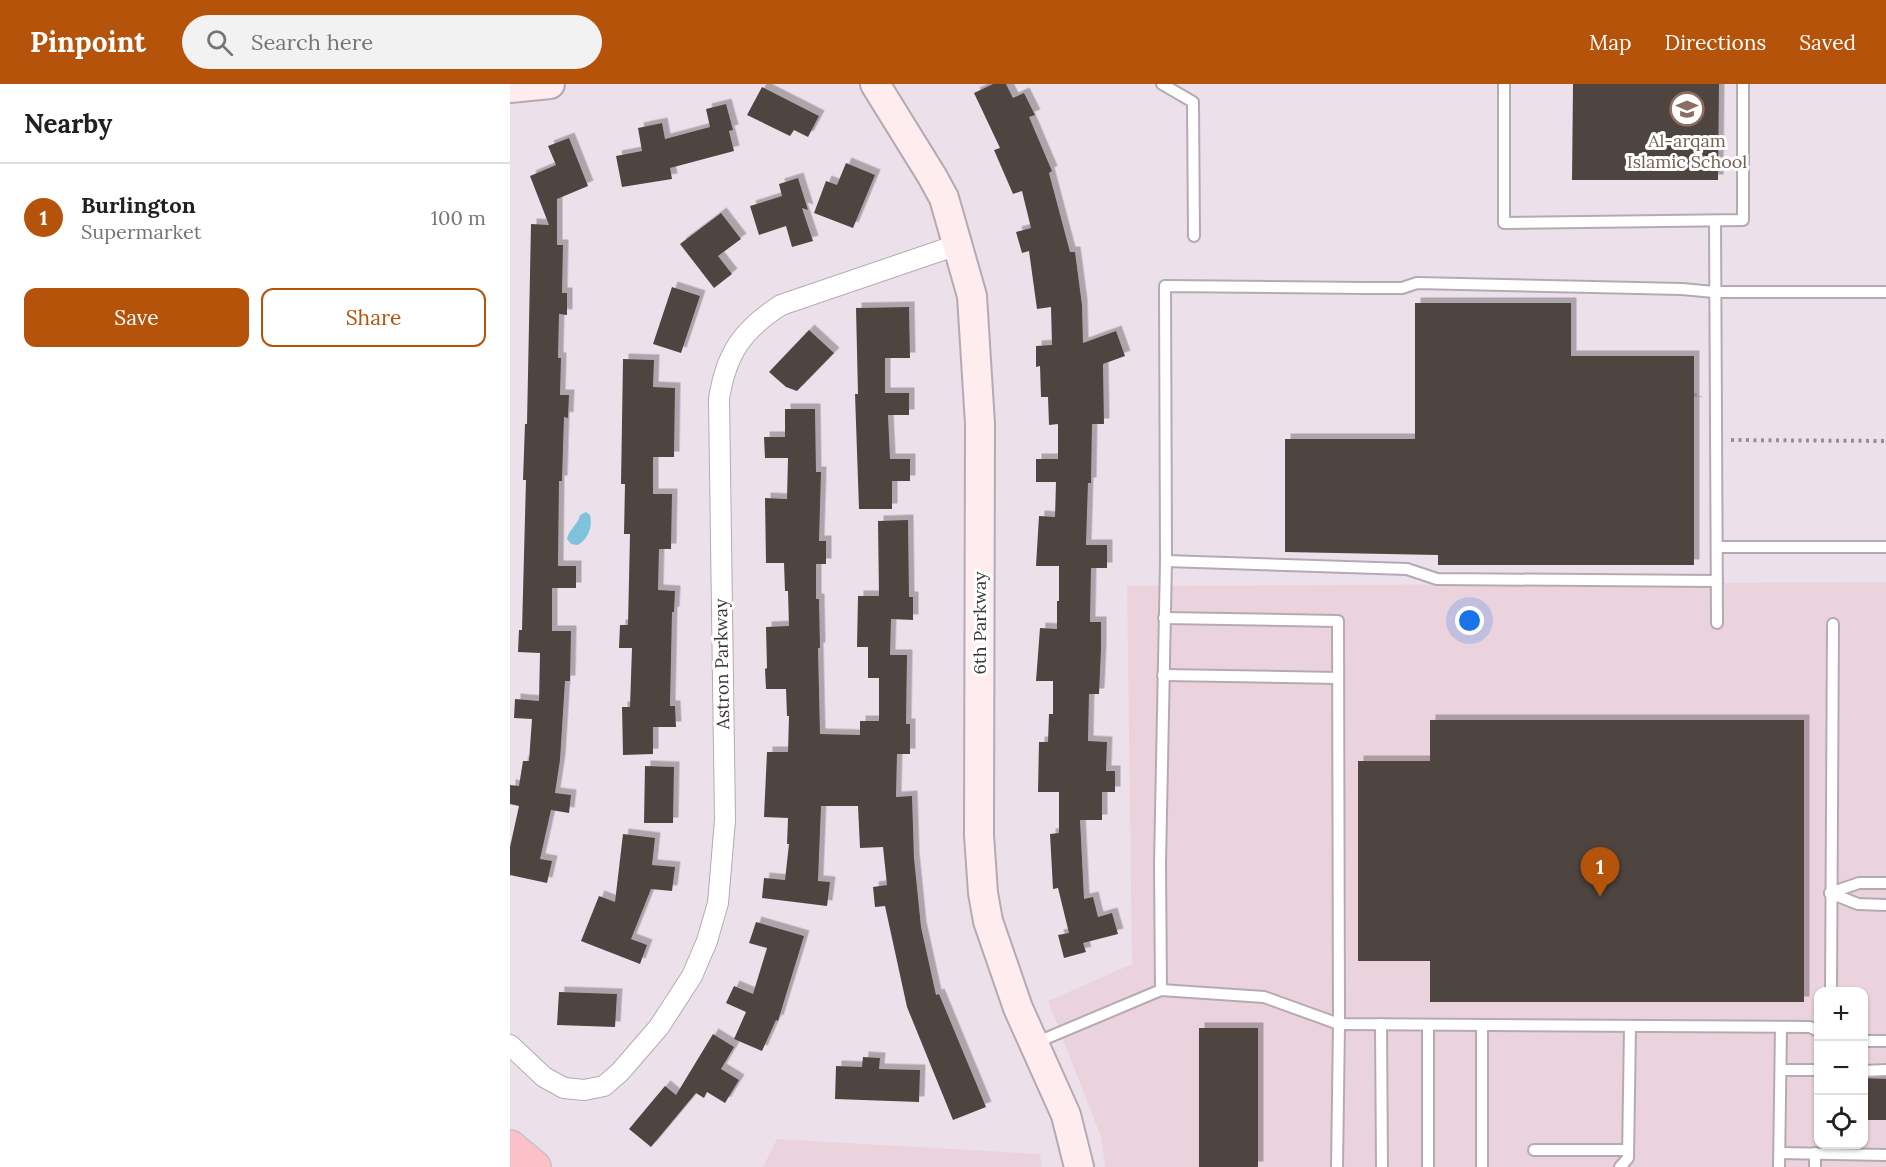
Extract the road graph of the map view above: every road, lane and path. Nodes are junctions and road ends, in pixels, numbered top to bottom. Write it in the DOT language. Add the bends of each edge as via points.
graph roads {
  1 [pos="550,84"];
  2 [pos="875,84"];
  3 [pos="1162,84"];
  4 [pos="1504,84"];
  5 [pos="1743,84"];
  6 [pos="510,88"];
  7 [pos="1715,221"];
  8 [pos="1194,236"];
  9 [pos="957,245"];
  10 [pos="1714,291"];
  11 [pos="1886,291"];
  12 [pos="1694,395"];
  13 [pos="1700,406"];
  14 [pos="1717,441"];
  15 [pos="1886,441"];
  16 [pos="1717,547"];
  17 [pos="1886,547"];
  18 [pos="1166,561"];
  19 [pos="1717,581"];
  20 [pos="1164,618"];
  21 [pos="1717,623"];
  22 [pos="1833,624"];
  23 [pos="1163,675"];
  24 [pos="1338,678"];
  25 [pos="1886,883"];
  26 [pos="1830,893"];
  27 [pos="1886,905"];
  28 [pos="1831,987"];
  29 [pos="1161,990"];
  30 [pos="1340,1024"];
  31 [pos="1382,1024"];
  32 [pos="1428,1025"];
  33 [pos="1482,1025"];
  34 [pos="1630,1026"];
  35 [pos="1781,1027"];
  36 [pos="1814,1029"];
  37 [pos="1868,1041"];
  38 [pos="1886,1041"];
  39 [pos="1035,1043"];
  40 [pos="510,1045"];
  41 [pos="1781,1070"];
  42 [pos="1814,1070"];
  43 [pos="1886,1070"];
  44 [pos="1868,1071"];
  45 [pos="510,1148"];
  46 [pos="1534,1150"];
  47 [pos="1780,1153"];
  48 [pos="1815,1153"];
  49 [pos="1628,1154"];
  50 [pos="1853,1154"];
  51 [pos="1886,1155"];
  52 [pos="534,1167"];
  53 [pos="1079,1167"];
  54 [pos="1337,1167"];
  55 [pos="1382,1167"];
  56 [pos="1428,1167"];
  57 [pos="1482,1167"];
  58 [pos="1620,1167"];
  59 [pos="1638,1167"];
  60 [pos="1779,1167"];
  61 [pos="1815,1167"];
  62 [pos="1853,1167"];
  63 [pos="1885,1167"];
  1 -- 6 [label="street"];
  2 -- 9 [label="street, 6th Parkway" via="944,198"];
  3 -- 8 [label="lane" via="1193,102"];
  4 -- 7 [label="lane" via="1504,223"];
  5 -- 7 [label="lane" via="1743,220"];
  7 -- 10 [label="lane"];
  9 -- 39 [label="street, 6th Parkway" via="972,296 980,413 980,864 987,921 1014,999"];
  9 -- 40 [label="street, Astron Parkway" via="781,305 744,334 731,354 719,399 725,820 718,903 707,941 692,976 659,1027 604,1086 564,1088 544,1077"];
  10 -- 11 [label="lane"];
  10 -- 14 [label="lane"];
  10 -- 18 [label="lane" via="1417,283 1402,288 1165,286"];
  12 -- 13 [label="path" via="1700,395"];
  14 -- 15 [label="path"];
  14 -- 16 [label="lane"];
  16 -- 17 [label="lane"];
  16 -- 19 [label="lane"];
  18 -- 19 [label="lane" via="1407,569 1437,579"];
  18 -- 20 [label="lane"];
  19 -- 21 [label="lane"];
  20 -- 23 [label="lane"];
  20 -- 24 [label="lane" via="1338,621"];
  22 -- 26 [label="lane"];
  23 -- 24 [label="lane"];
  23 -- 29 [label="lane"];
  24 -- 30 [label="lane"];
  25 -- 26 [label="lane" via="1858,883"];
  26 -- 27 [label="lane" via="1858,904"];
  26 -- 28 [label="lane"];
  29 -- 30 [label="lane" via="1264,997"];
  29 -- 39 [label="lane"];
  30 -- 31 [label="lane"];
  30 -- 54 [label="lane"];
  31 -- 32 [label="lane"];
  31 -- 55 [label="lane"];
  32 -- 33 [label="lane"];
  32 -- 56 [label="lane"];
  33 -- 34 [label="lane"];
  33 -- 57 [label="lane"];
  34 -- 35 [label="lane"];
  34 -- 49 [label="lane"];
  35 -- 36 [label="lane"];
  35 -- 41 [label="lane"];
  37 -- 38 [label="lane"];
  39 -- 53 [label="street, 6th Parkway" via="1066,1115"];
  41 -- 42 [label="lane"];
  41 -- 47 [label="lane"];
  43 -- 44 [label="lane"];
  45 -- 52 [label="highway"];
  46 -- 49 [label="lane"];
  47 -- 48 [label="lane"];
  47 -- 60 [label="lane"];
  48 -- 50 [label="lane"];
  48 -- 61 [label="lane"];
  49 -- 58 [label="lane"];
  49 -- 59 [label="lane"];
  50 -- 51 [label="lane"];
  50 -- 62 [label="lane"];
  51 -- 63 [label="lane"];
}
